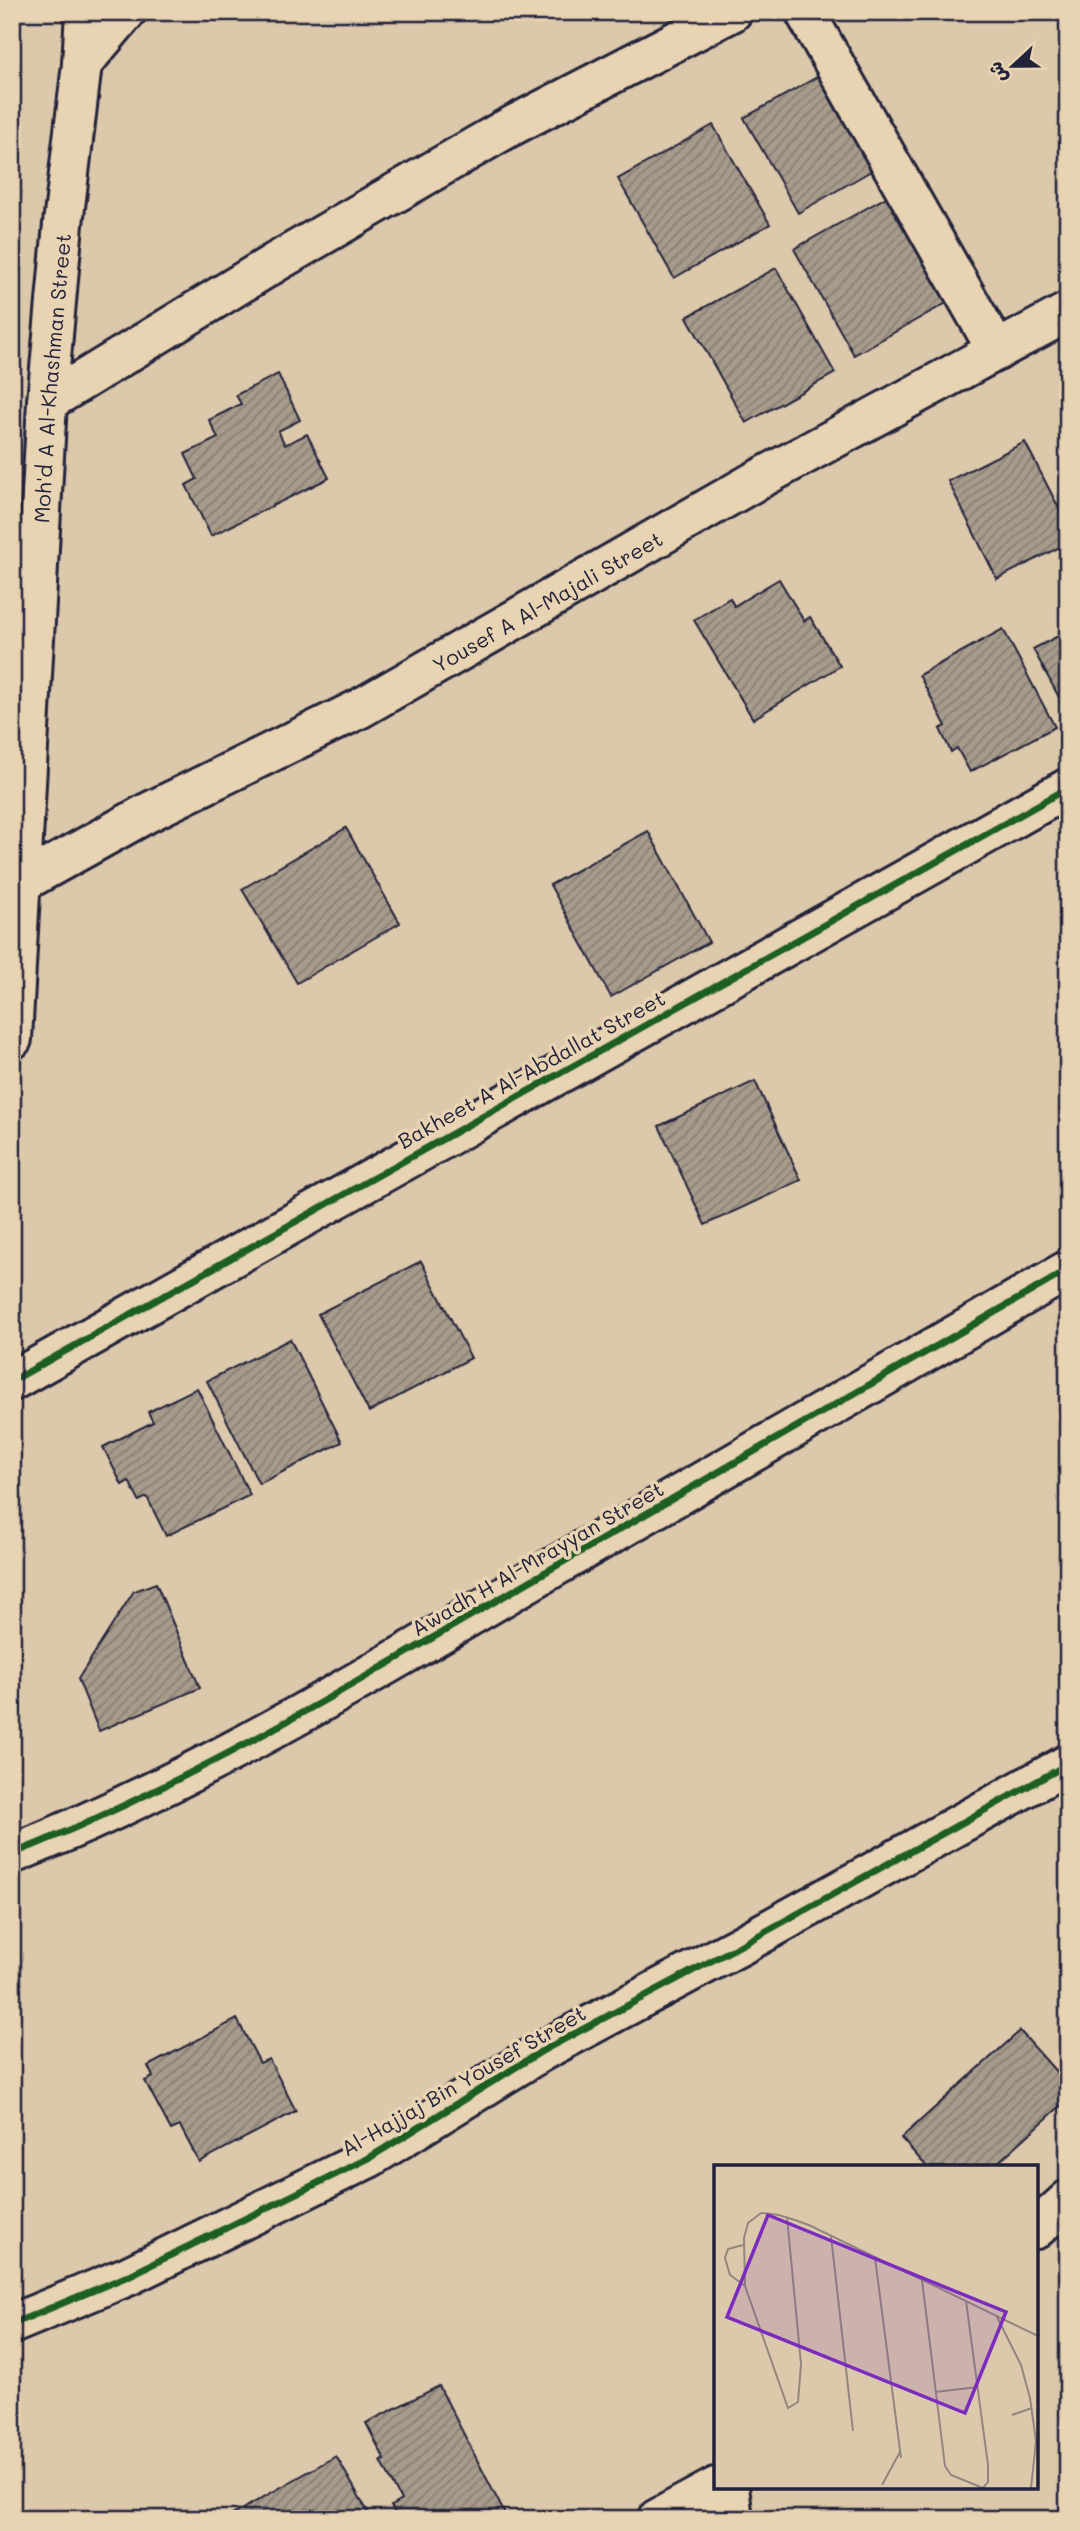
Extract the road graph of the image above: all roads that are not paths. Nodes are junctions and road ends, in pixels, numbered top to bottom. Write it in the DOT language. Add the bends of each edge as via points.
graph roads {
  1 [pos="85,12"];
  2 [pos="126,12"];
  3 [pos="732,12"];
  4 [pos="805,12"];
  5 [pos="82,64"];
  6 [pos="1068,312"];
  7 [pos="997,351"];
  8 [pos="47,402"];
  9 [pos="1068,789"];
  10 [pos="21,883"];
  11 [pos="12,1039"];
  12 [pos="1068,1270"];
  13 [pos="12,1381"];
  14 [pos="1068,1764"];
  15 [pos="12,1854"];
  16 [pos="1068,2200"];
  17 [pos="1038,2227"];
  18 [pos="12,2324"];
  19 [pos="714,2488"];
  20 [pos="729,2489"];
  21 [pos="657,2519"];
  22 [pos="733,2519"];
  1 -- 5 [label="street, Moh'd A Al-Khashman Street"];
  2 -- 5 [label="street"];
  3 -- 8 [label="street" via="504,130"];
  4 -- 7 [label="street"];
  5 -- 8 [label="street, Moh'd A Al-Khashman Street"];
  6 -- 7 [label="street, Yousef A Al-Majali Street"];
  7 -- 10 [label="street, Yousef A Al-Majali Street" via="752,483 359,709 147,813"];
  8 -- 10 [label="street, Moh'd A Al-Khashman Street"];
  9 -- 13 [label="street, Bakheet A Al-Abdallat Street"];
  10 -- 11 [label="street, Moh'd A Al-Khashman Street"];
  12 -- 15 [label="street, Awadh H Al-Mrayyan Street" via="393,1661 162,1788"];
  14 -- 18 [label="street, Al-Hajjaj Bin Yousef Street" via="542,2051 369,2158 128,2276"];
  16 -- 17 [label="street"];
  19 -- 21 [label="street"];
  20 -- 22 [label="street"];
}
